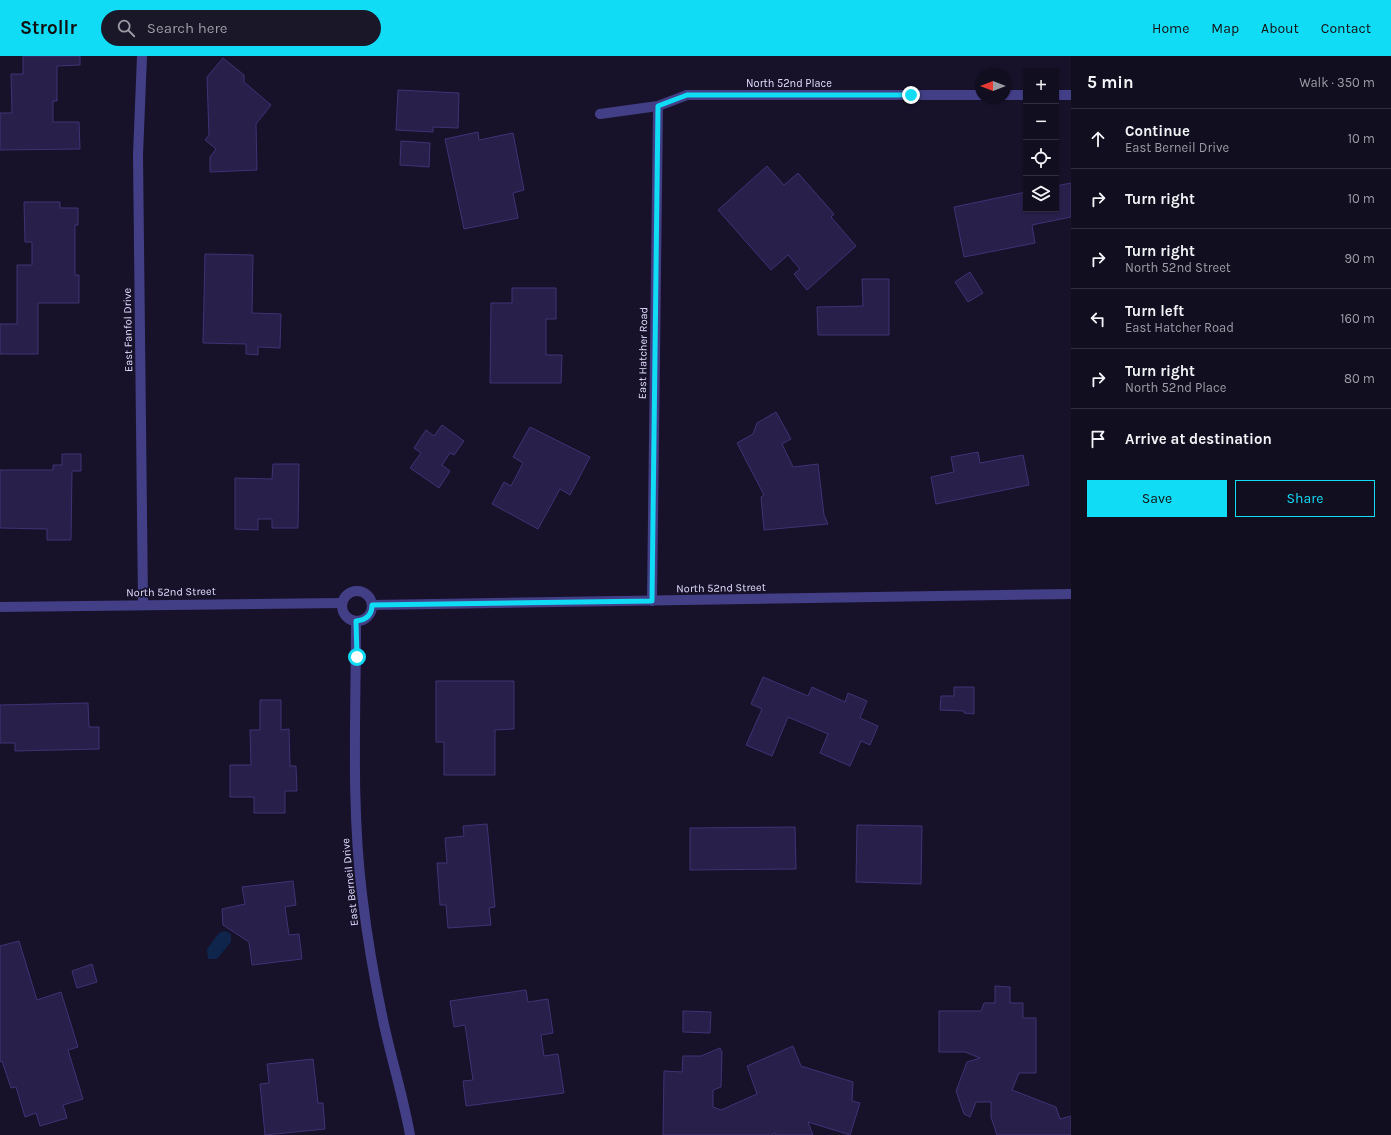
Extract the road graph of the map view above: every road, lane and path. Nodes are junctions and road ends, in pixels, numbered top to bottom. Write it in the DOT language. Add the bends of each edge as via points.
graph roads {
  1 [pos="142,56"];
  2 [pos="975,95"];
  3 [pos="1011,95"];
  4 [pos="1023,95"];
  5 [pos="1059,95"];
  6 [pos="1071,95"];
  7 [pos="658,106"];
  8 [pos="600,114"];
  9 [pos="1071,594"];
  10 [pos="652,601"];
  11 [pos="342,603"];
  12 [pos="143,604"];
  13 [pos="372,605"];
  14 [pos="0,607"];
  15 [pos="356,621"];
  16 [pos="410,1135"];
  1 -- 12 [label="street, East Fanfol Drive" via="138,155"];
  2 -- 7 [label="street, North 52nd Place" via="687,95"];
  3 -- 4 [label="street"];
  5 -- 6 [label="street"];
  7 -- 8 [label="street, North 52nd Place"];
  7 -- 10 [label="street, East Hatcher Road"];
  9 -- 10 [label="street, North 52nd Street"];
  10 -- 13 [label="street, North 52nd Street"];
  11 -- 12 [label="street, North 52nd Street"];
  11 -- 13 [label="street" via="348,594 358,592 367,596"];
  11 -- 15 [label="street" via="345,615"];
  12 -- 14 [label="street, North 52nd Street"];
  13 -- 15 [label="street" via="372,610 366,618"];
  15 -- 16 [label="street, East Berneil Drive" via="356,771 362,894 383,1021"];
}
